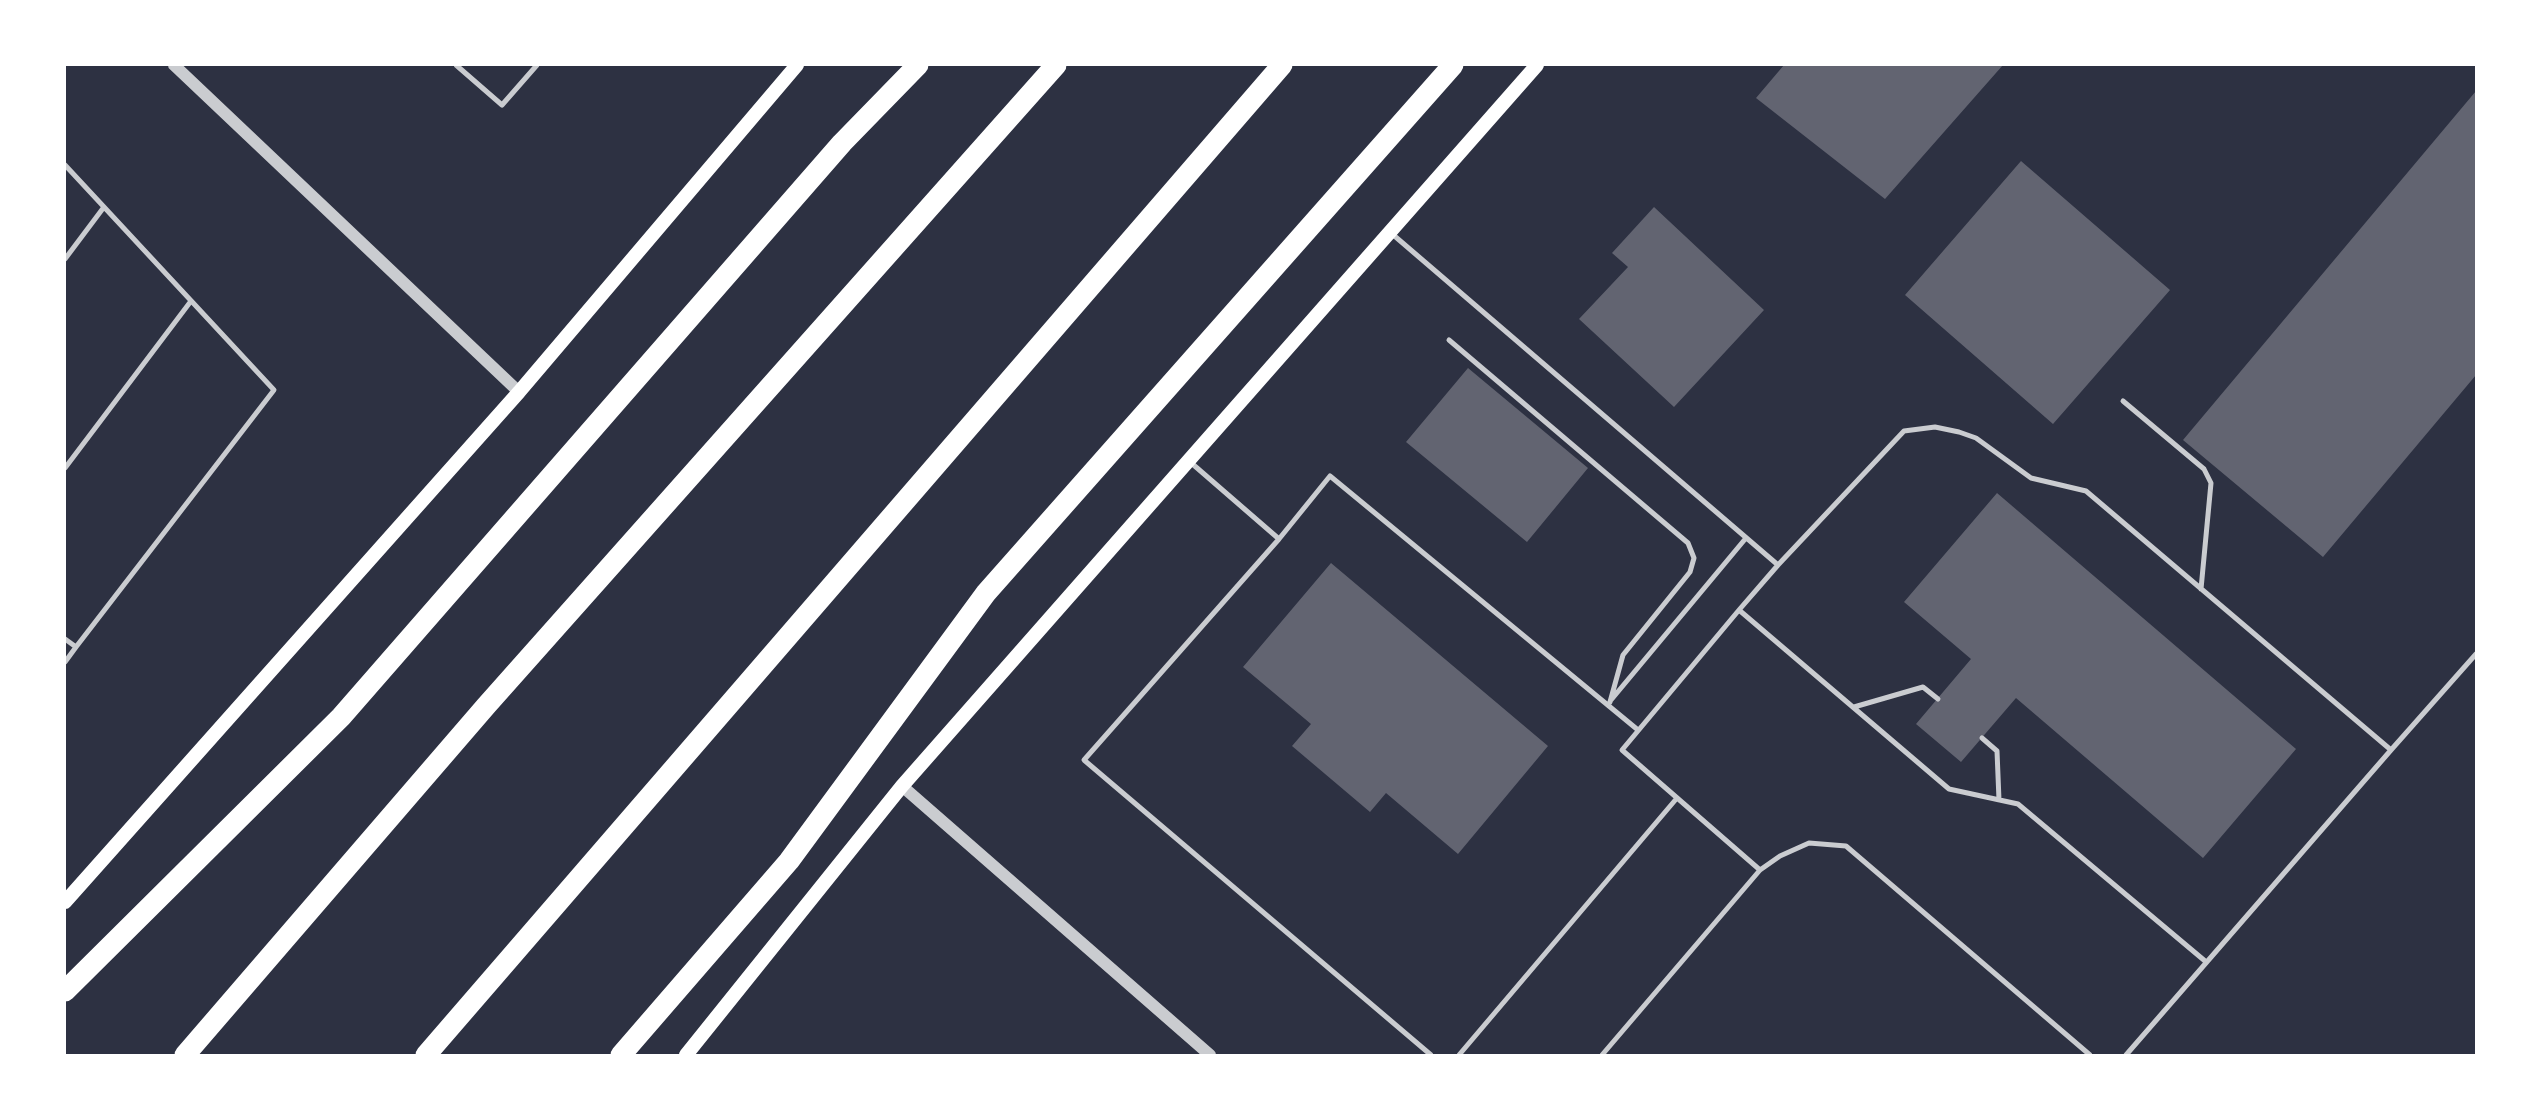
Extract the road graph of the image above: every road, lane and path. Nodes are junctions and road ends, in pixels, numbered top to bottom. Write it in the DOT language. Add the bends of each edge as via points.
graph roads {
  1 [pos="174,65"];
  2 [pos="456,65"];
  3 [pos="537,65"];
  4 [pos="797,65"];
  5 [pos="918,65"];
  6 [pos="1056,65"];
  7 [pos="1282,65"];
  8 [pos="1453,65"];
  9 [pos="1537,65"];
  10 [pos="65,164"];
  11 [pos="104,207"];
  12 [pos="1391,233"];
  13 [pos="65,259"];
  14 [pos="191,301"];
  15 [pos="1449,340"];
  16 [pos="519,392"];
  17 [pos="2123,401"];
  18 [pos="1189,461"];
  19 [pos="65,468"];
  20 [pos="1279,538"];
  21 [pos="1746,538"];
  22 [pos="1778,565"];
  23 [pos="2201,589"];
  24 [pos="1739,610"];
  25 [pos="65,639"];
  26 [pos="76,647"];
  27 [pos="2476,654"];
  28 [pos="65,662"];
  29 [pos="1938,699"];
  30 [pos="1609,703"];
  31 [pos="1854,707"];
  32 [pos="1638,730"];
  33 [pos="1983,738"];
  34 [pos="2391,750"];
  35 [pos="902,786"];
  36 [pos="1677,798"];
  37 [pos="1999,800"];
  38 [pos="1760,870"];
  39 [pos="65,902"];
  40 [pos="2205,961"];
  41 [pos="65,991"];
  42 [pos="185,1055"];
  43 [pos="426,1055"];
  44 [pos="621,1055"];
  45 [pos="686,1055"];
  46 [pos="1210,1055"];
  47 [pos="1431,1055"];
  48 [pos="1459,1055"];
  49 [pos="1602,1055"];
  50 [pos="2090,1055"];
  51 [pos="2126,1055"];
  1 -- 16 [label="street"];
  2 -- 3 [label="lane" via="502,105"];
  4 -- 16 [label="main road"];
  5 -- 41 [label="highway" via="842,143 341,717"];
  6 -- 42 [label="highway" via="486,706"];
  7 -- 43 [label="highway"];
  8 -- 44 [label="highway" via="986,593 789,861"];
  9 -- 12 [label="main road"];
  10 -- 11 [label="lane"];
  11 -- 13 [label="lane"];
  11 -- 14 [label="lane"];
  12 -- 18 [label="main road"];
  12 -- 21 [label="lane"];
  14 -- 19 [label="lane"];
  14 -- 26 [label="lane" via="274,390"];
  15 -- 30 [label="lane" via="1688,543 1694,558 1690,572 1623,655"];
  16 -- 39 [label="main road"];
  17 -- 23 [label="lane" via="2204,469 2211,484"];
  18 -- 20 [label="lane"];
  18 -- 35 [label="main road"];
  20 -- 30 [label="lane" via="1331,476"];
  20 -- 47 [label="lane" via="1084,760"];
  21 -- 22 [label="lane"];
  21 -- 30 [label="lane"];
  22 -- 23 [label="lane" via="1905,430 1935,427 1976,438 2031,478 2086,491"];
  22 -- 24 [label="lane"];
  23 -- 34 [label="lane"];
  24 -- 31 [label="lane"];
  24 -- 32 [label="lane"];
  25 -- 26 [label="lane"];
  26 -- 28 [label="lane"];
  27 -- 34 [label="lane"];
  29 -- 31 [label="lane" via="1923,687"];
  30 -- 32 [label="lane"];
  31 -- 37 [label="lane" via="1948,789"];
  32 -- 36 [label="lane" via="1622,750"];
  33 -- 37 [label="lane" via="1997,751"];
  34 -- 40 [label="lane"];
  35 -- 45 [label="main road"];
  35 -- 46 [label="street"];
  36 -- 38 [label="lane"];
  36 -- 48 [label="lane"];
  37 -- 40 [label="lane" via="2018,804"];
  38 -- 49 [label="lane"];
  38 -- 50 [label="lane" via="1809,843 1846,846"];
  40 -- 51 [label="lane"];
}
